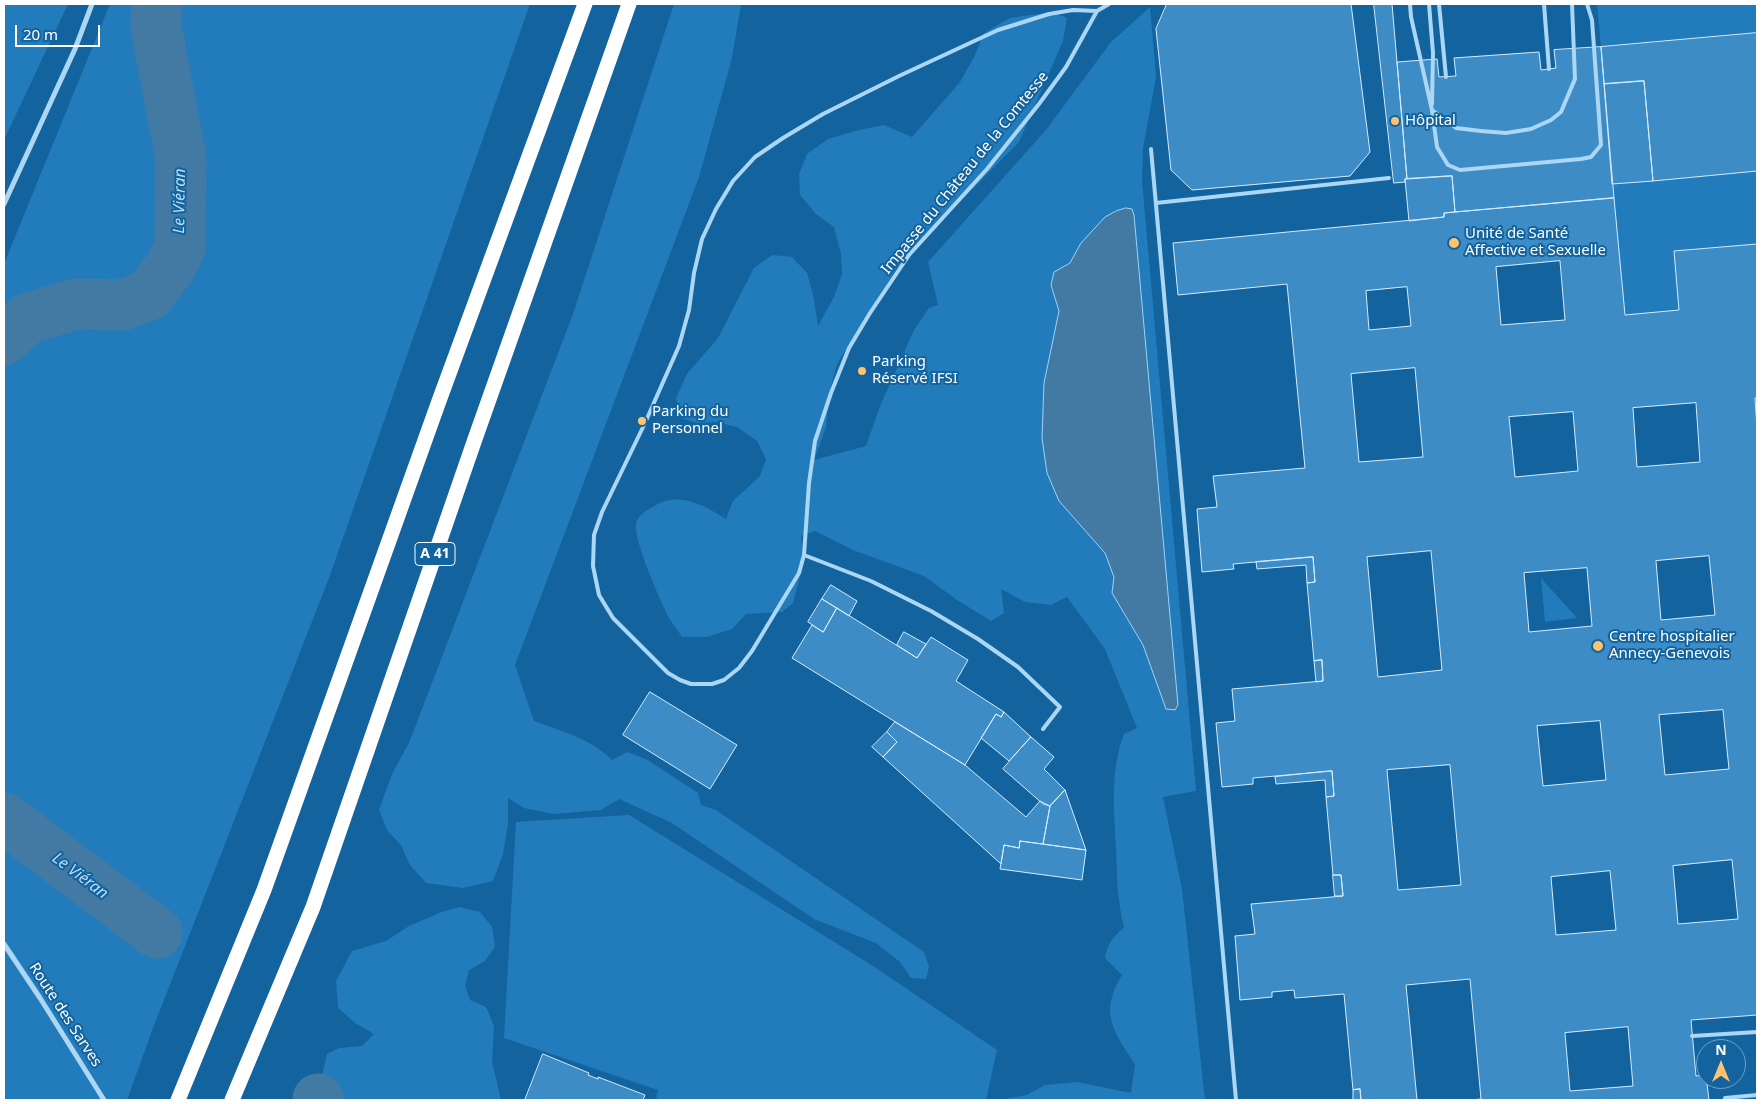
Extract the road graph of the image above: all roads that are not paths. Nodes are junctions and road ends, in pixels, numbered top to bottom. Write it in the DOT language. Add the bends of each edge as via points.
graph roads {
  1 [pos="92,4"];
  2 [pos="585,4"];
  3 [pos="629,4"];
  4 [pos="1108,4"];
  5 [pos="1410,4"];
  6 [pos="1429,4"];
  7 [pos="1439,4"];
  8 [pos="1544,4"];
  9 [pos="1572,4"];
  10 [pos="1587,4"];
  11 [pos="1097,11"];
  12 [pos="1549,69"];
  13 [pos="1446,77"];
  14 [pos="1432,110"];
  15 [pos="1152,149"];
  16 [pos="1389,178"];
  17 [pos="1156,203"];
  18 [pos="4,204"];
  19 [pos="804,555"];
  20 [pos="1043,729"];
  21 [pos="4,944"];
  22 [pos="1757,1032"];
  23 [pos="1692,1036"];
  24 [pos="1757,1095"];
  25 [pos="104,1100"];
  26 [pos="178,1100"];
  27 [pos="232,1100"];
  28 [pos="1236,1100"];
  29 [pos="1725,1100"];
  1 -- 18 [label="street" via="75,49"];
  2 -- 26 [label="highway" via="264,890"];
  3 -- 27 [label="highway, A 41" via="313,907"];
  4 -- 11 [label="lane, Impasse du Château de la Comtesse"];
  5 -- 14 [label="lane"];
  6 -- 14 [label="lane" via="1433,53"];
  7 -- 13 [label="lane"];
  8 -- 12 [label="lane"];
  9 -- 14 [label="lane" via="1575,79 1561,112 1551,120 1532,129 1481,132 1456,128"];
  10 -- 14 [label="lane" via="1592,20 1601,145 1591,157 1460,170 1448,165 1436,147"];
  11 -- 19 [label="lane, Impasse du Château de la Comtesse" via="1066,67 1039,104 987,169 909,255 849,348 815,440"];
  11 -- 19 [label="lane, Impasse du Château de la Comtesse" via="1049,14 998,30 823,114 755,157 733,181 716,209 702,239 680,346 594,535 593,566 599,595 613,618 668,673 691,684 712,684 724,680 748,656 798,573"];
  15 -- 17 [label="lane"];
  16 -- 17 [label="lane"];
  17 -- 28 [label="lane"];
  19 -- 20 [label="lane" via="871,581 931,611 1018,667 1060,707"];
  21 -- 25 [label="street, Route des Sarves"];
  22 -- 23 [label="lane"];
  24 -- 29 [label="lane"];
}
